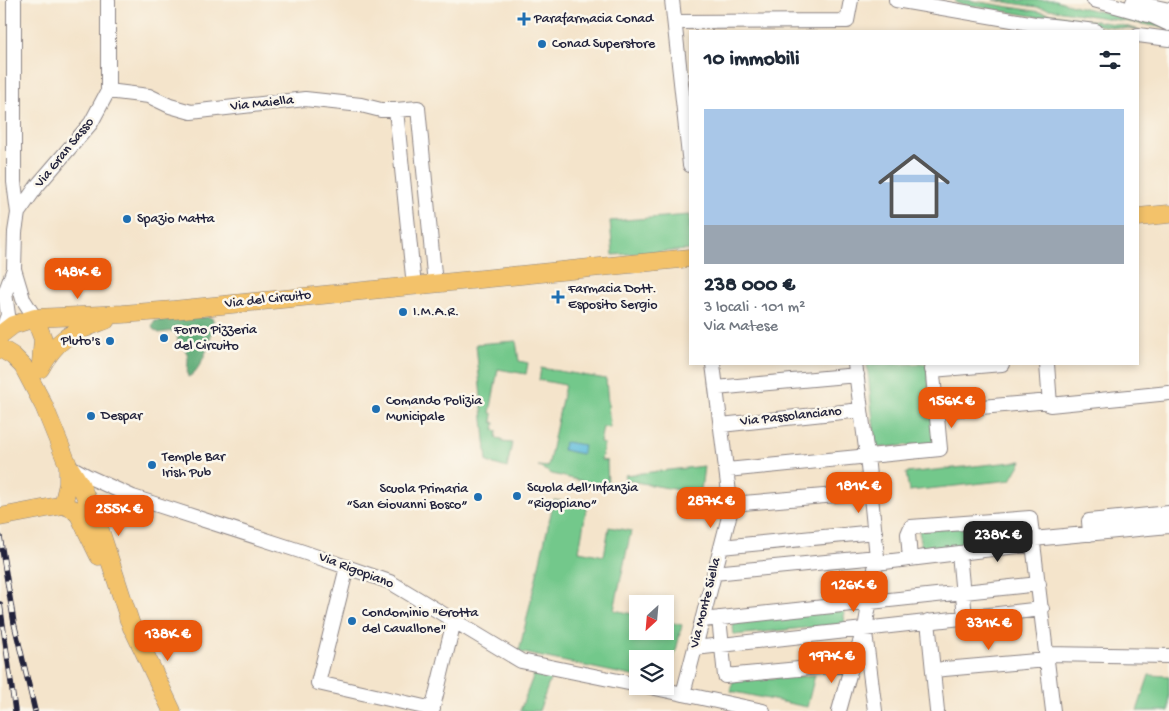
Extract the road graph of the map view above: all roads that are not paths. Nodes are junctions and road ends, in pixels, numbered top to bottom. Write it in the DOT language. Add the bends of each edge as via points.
graph roads {
  1 [pos="14,0"];
  2 [pos="108,0"];
  3 [pos="672,0"];
  4 [pos="852,0"];
  5 [pos="896,0"];
  6 [pos="1094,0"];
  7 [pos="1124,0"];
  8 [pos="1169,10"];
  9 [pos="675,22"];
  10 [pos="1169,24"];
  11 [pos="1035,28"];
  12 [pos="1076,30"];
  13 [pos="1139,35"];
  14 [pos="1169,39"];
  15 [pos="108,91"];
  16 [pos="396,110"];
  17 [pos="689,155"];
  18 [pos="14,182"];
  19 [pos="37,186"];
  20 [pos="18,213"];
  21 [pos="1169,214"];
  22 [pos="1139,217"];
  23 [pos="689,258"];
  24 [pos="14,269"];
  25 [pos="435,284"];
  26 [pos="414,286"];
  27 [pos="123,314"];
  28 [pos="35,318"];
  29 [pos="0,339"];
  30 [pos="713,365"];
  31 [pos="979,365"];
  32 [pos="1047,365"];
  33 [pos="932,367"];
  34 [pos="856,369"];
  35 [pos="34,370"];
  36 [pos="716,388"];
  37 [pos="1169,393"];
  38 [pos="1050,403"];
  39 [pos="861,410"];
  40 [pos="936,411"];
  41 [pos="720,425"];
  42 [pos="867,456"];
  43 [pos="68,465"];
  44 [pos="727,470"];
  45 [pos="871,492"];
  46 [pos="731,504"];
  47 [pos="63,505"];
  48 [pos="1169,513"];
  49 [pos="0,517"];
  50 [pos="1169,526"];
  51 [pos="875,532"];
  52 [pos="1090,534"];
  53 [pos="1034,542"];
  54 [pos="721,547"];
  55 [pos="958,553"];
  56 [pos="910,559"];
  57 [pos="876,560"];
  58 [pos="347,567"];
  59 [pos="714,573"];
  60 [pos="1039,584"];
  61 [pos="963,592"];
  62 [pos="871,602"];
  63 [pos="1042,609"];
  64 [pos="966,617"];
  65 [pos="719,618"];
  66 [pos="702,620"];
  67 [pos="454,621"];
  68 [pos="928,621"];
  69 [pos="132,628"];
  70 [pos="865,629"];
  71 [pos="722,645"];
  72 [pos="695,648"];
  73 [pos="1169,656"];
  74 [pos="1046,657"];
  75 [pos="852,664"];
  76 [pos="934,670"];
  77 [pos="629,683"];
  78 [pos="674,692"];
  79 [pos="683,694"];
  80 [pos="432,710"];
  81 [pos="172,711"];
  82 [pos="763,711"];
  83 [pos="840,711"];
  84 [pos="875,711"];
  85 [pos="937,711"];
  86 [pos="1053,711"];
  1 -- 18 [label="street"];
  2 -- 15 [label="street, Via Gran Sasso"];
  3 -- 9 [label="street"];
  4 -- 9 [label="street" via="847,21"];
  5 -- 11 [label="street"];
  6 -- 10 [label="street"];
  7 -- 8 [label="street"];
  9 -- 17 [label="street"];
  11 -- 12 [label="street"];
  13 -- 14 [label="street"];
  15 -- 16 [label="street, Via Maiella" via="149,96 191,112 305,99"];
  15 -- 19 [label="street, Via Gran Sasso" via="91,123"];
  16 -- 25 [label="street, Via Maiella" via="418,108"];
  16 -- 26 [label="street"];
  18 -- 19 [label="street" via="25,190"];
  18 -- 20 [label="street"];
  19 -- 20 [label="street, Via Gran Sasso"];
  20 -- 24 [label="street"];
  21 -- 22 [label="main road"];
  23 -- 25 [label="main road, Via del Circuito"];
  24 -- 28 [label="street" via="23,299"];
  24 -- 29 [label="street" via="6,288 8,315"];
  25 -- 26 [label="main road, Via del Circuito"];
  26 -- 27 [label="main road, Via del Circuito"];
  27 -- 28 [label="main road, Via del Circuito"];
  27 -- 35 [label="main road, Via del Circuito" via="64,338"];
  28 -- 29 [label="main road, Via del Circuito" via="22,321"];
  28 -- 35 [label="main road" via="44,339"];
  29 -- 35 [label="main road" via="16,359"];
  30 -- 36 [label="street, Via Monte Siella"];
  31 -- 33 [label="street"];
  32 -- 38 [label="street"];
  33 -- 40 [label="street"];
  34 -- 36 [label="street, Via Passolanciano"];
  34 -- 39 [label="street, Via Passolanciano"];
  35 -- 43 [label="main road" via="44,406"];
  36 -- 41 [label="street, Via Monte Siella"];
  37 -- 38 [label="street"];
  38 -- 40 [label="street"];
  39 -- 41 [label="street, Via Passolanciano"];
  39 -- 42 [label="street, Via Passolanciano"];
  40 -- 42 [label="street" via="940,449"];
  41 -- 44 [label="street, Via Monte Siella"];
  42 -- 44 [label="street"];
  42 -- 45 [label="street, Via Passolanciano"];
  43 -- 47 [label="main road"];
  43 -- 58 [label="street, Via Rigopiano" via="133,497"];
  43 -- 69 [label="main road" via="98,524"];
  44 -- 46 [label="street, Via Monte Siella"];
  45 -- 46 [label="street"];
  45 -- 51 [label="street, Via Passolanciano"];
  46 -- 54 [label="street, Via Monte Siella"];
  47 -- 49 [label="main road"];
  47 -- 69 [label="main road" via="79,515"];
  48 -- 52 [label="street" via="1089,522"];
  50 -- 52 [label="street"];
  51 -- 54 [label="street"];
  51 -- 57 [label="street, Via Passolanciano"];
  52 -- 53 [label="street"];
  53 -- 55 [label="street"];
  53 -- 56 [label="street" via="1030,518 911,527 908,534"];
  53 -- 60 [label="street"];
  54 -- 59 [label="street, Via Monte Siella"];
  55 -- 56 [label="street"];
  55 -- 61 [label="street"];
  56 -- 57 [label="street"];
  57 -- 59 [label="street"];
  57 -- 62 [label="street, Via Passolanciano"];
  58 -- 67 [label="street, Via Rigopiano" via="390,582"];
  58 -- 80 [label="street" via="318,683"];
  59 -- 66 [label="street, Via Monte Siella"];
  60 -- 61 [label="street"];
  60 -- 63 [label="street"];
  61 -- 62 [label="street"];
  61 -- 64 [label="street"];
  62 -- 65 [label="street"];
  62 -- 70 [label="street, Via Passolanciano"];
  63 -- 64 [label="street"];
  63 -- 74 [label="street"];
  64 -- 68 [label="street"];
  65 -- 66 [label="street"];
  65 -- 71 [label="street"];
  66 -- 72 [label="street, Via Monte Siella"];
  67 -- 77 [label="street, Via Rigopiano" via="520,661"];
  67 -- 80 [label="street"];
  68 -- 70 [label="street"];
  68 -- 76 [label="street"];
  69 -- 81 [label="main road"];
  70 -- 71 [label="street"];
  70 -- 75 [label="street, Via Passolanciano"];
  70 -- 84 [label="street, Via Passolanciano"];
  71 -- 72 [label="street"];
  71 -- 75 [label="street" via="725,676"];
  72 -- 79 [label="street, Via Monte Siella"];
  73 -- 74 [label="street"];
  74 -- 76 [label="street"];
  74 -- 86 [label="street"];
  75 -- 83 [label="street, Via Passolanciano"];
  76 -- 85 [label="street"];
  78 -- 79 [label="street"];
  79 -- 82 [label="street"];
}
